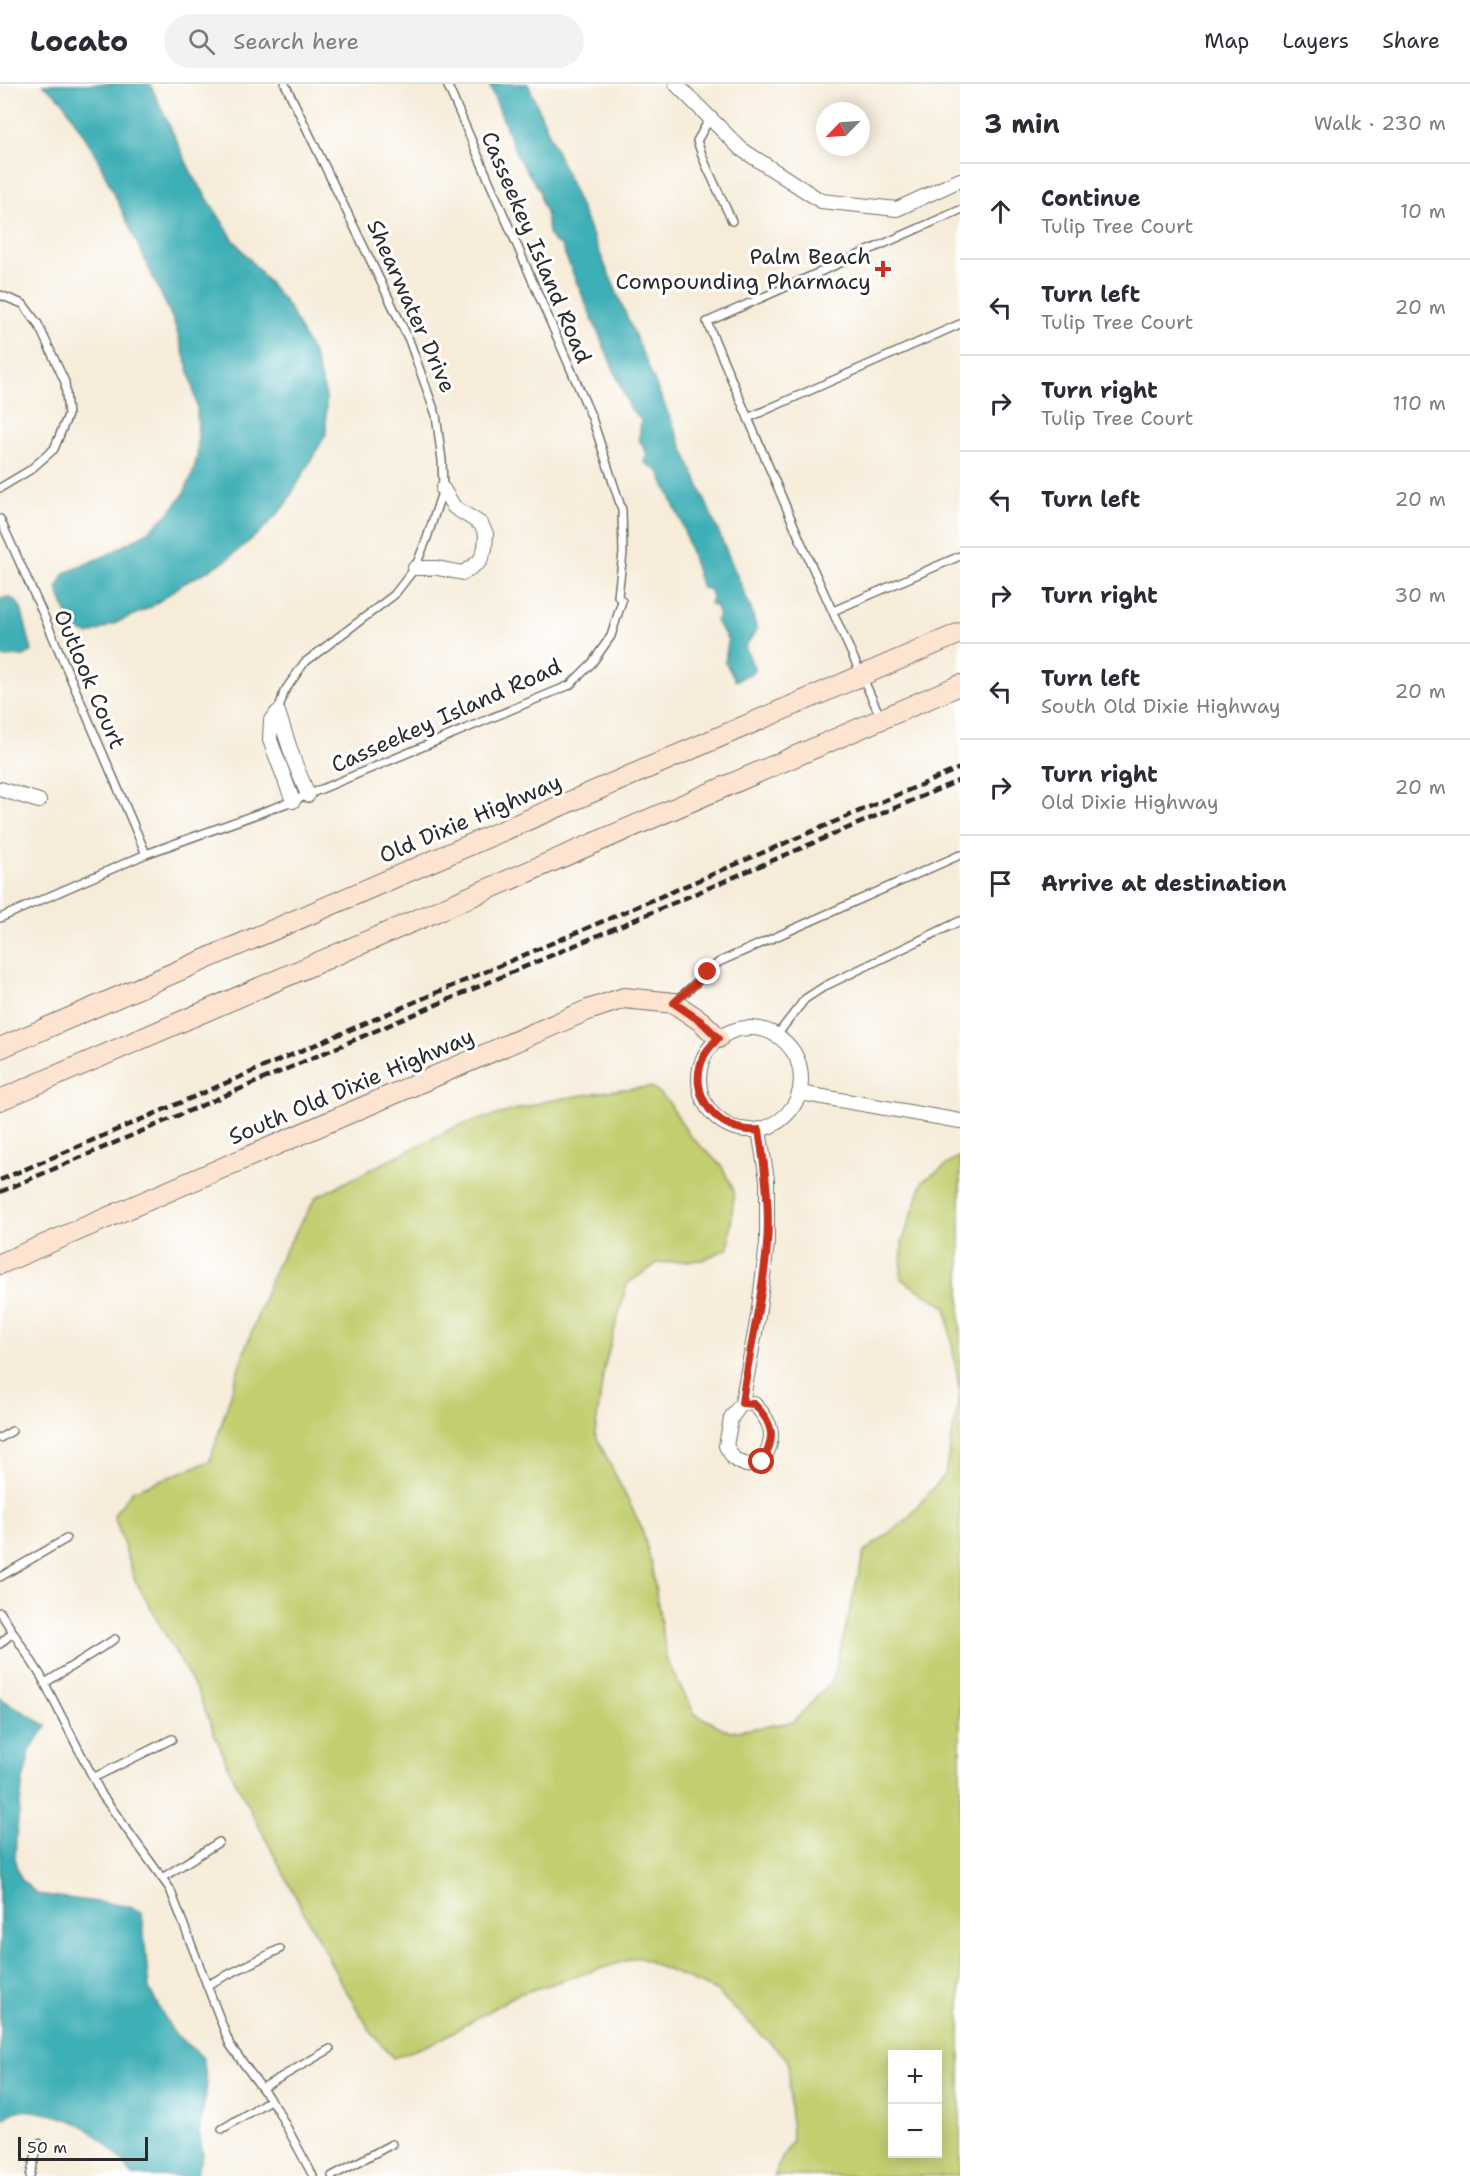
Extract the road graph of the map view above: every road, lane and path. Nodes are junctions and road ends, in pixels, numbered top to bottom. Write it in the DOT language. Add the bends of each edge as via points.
graph roads {
  1 [pos="285,84"];
  2 [pos="447,84"];
  3 [pos="676,84"];
  4 [pos="710,118"];
  5 [pos="960,180"];
  6 [pos="960,210"];
  7 [pos="732,220"];
  8 [pos="0,295"];
  9 [pos="960,324"];
  10 [pos="748,418"];
  11 [pos="0,488"];
  12 [pos="443,489"];
  13 [pos="0,519"];
  14 [pos="960,556"];
  15 [pos="415,568"];
  16 [pos="833,611"];
  17 [pos="960,633"];
  18 [pos="861,675"];
  19 [pos="960,685"];
  20 [pos="278,712"];
  21 [pos="881,719"];
  22 [pos="0,789"];
  23 [pos="308,795"];
  24 [pos="39,801"];
  25 [pos="293,801"];
  26 [pos="146,854"];
  27 [pos="960,855"];
  28 [pos="0,918"];
  29 [pos="960,921"];
  30 [pos="674,1003"];
  31 [pos="777,1035"];
  32 [pos="718,1038"];
  33 [pos="0,1048"];
  34 [pos="800,1093"];
  35 [pos="0,1100"];
  36 [pos="960,1121"];
  37 [pos="759,1130"];
  38 [pos="0,1264"];
  39 [pos="742,1403"];
  40 [pos="12,1431"];
  41 [pos="0,1438"];
  42 [pos="66,1539"];
  43 [pos="0,1576"];
  44 [pos="0,1612"];
  45 [pos="14,1632"];
  46 [pos="115,1639"];
  47 [pos="0,1644"];
  48 [pos="45,1683"];
  49 [pos="172,1739"];
  50 [pos="93,1778"];
  51 [pos="219,1842"];
  52 [pos="162,1878"];
  53 [pos="280,1948"];
  54 [pos="207,1985"];
  55 [pos="330,2049"];
  56 [pos="262,2088"];
  57 [pos="270,2100"];
  58 [pos="222,2129"];
  59 [pos="39,2143"];
  60 [pos="392,2144"];
  61 [pos="30,2176"];
  62 [pos="313,2176"];
  63 [pos="332,2176"];
  1 -- 12 [label="lane, Shearwater Drive" via="409,340 436,415"];
  2 -- 23 [label="lane, Casseekey Island Road" via="592,418 622,510 618,596 622,601 610,636 570,686"];
  3 -- 4 [label="street"];
  4 -- 5 [label="street" via="741,149 821,201 897,209"];
  4 -- 7 [label="lane" via="697,141"];
  6 -- 10 [label="lane" via="706,322"];
  8 -- 11 [label="lane" via="23,304 38,324 66,382 68,415 54,448 30,470"];
  9 -- 10 [label="lane"];
  10 -- 16 [label="lane"];
  12 -- 15 [label="lane, Shearwater Drive"];
  12 -- 15 [label="street" via="454,507 481,524 486,534 485,548 480,561 463,573"];
  13 -- 26 [label="lane, Outlook Court"];
  14 -- 16 [label="lane"];
  15 -- 20 [label="lane, Shearwater Drive" via="394,596 304,663 284,692"];
  16 -- 18 [label="lane"];
  17 -- 18 [label="main road, Old Dixie Highway"];
  18 -- 21 [label="lane"];
  18 -- 33 [label="main road, Old Dixie Highway"];
  19 -- 21 [label="main road"];
  20 -- 23 [label="street"];
  20 -- 25 [label="street, Shearwater Drive" via="271,720 270,740"];
  21 -- 35 [label="main road"];
  22 -- 24 [label="street"];
  23 -- 25 [label="lane, Casseekey Island Road"];
  25 -- 26 [label="lane, Casseekey Island Road"];
  26 -- 28 [label="lane, Casseekey Island Road"];
  27 -- 30 [label="lane" via="719,962"];
  29 -- 31 [label="lane" via="825,986 805,999"];
  30 -- 32 [label="main road, South Old Dixie Highway"];
  30 -- 38 [label="main road, South Old Dixie Highway" via="624,998 588,1010"];
  31 -- 32 [label="street" via="751,1027"];
  31 -- 34 [label="street" via="795,1053 802,1073"];
  32 -- 37 [label="street" via="700,1064 700,1092 707,1108 720,1121 737,1129"];
  34 -- 36 [label="street"];
  34 -- 37 [label="street" via="787,1116"];
  37 -- 39 [label="street" via="767,1180 767,1244"];
  39 -- 39 [label="street" via="731,1418 726,1446 734,1459 746,1465 762,1462 770,1448 772,1430 765,1414 754,1404"];
  40 -- 41 [label="lane"];
  42 -- 43 [label="lane"];
  44 -- 45 [label="lane"];
  45 -- 47 [label="lane"];
  45 -- 48 [label="lane"];
  46 -- 48 [label="lane"];
  48 -- 50 [label="lane"];
  49 -- 50 [label="lane"];
  50 -- 52 [label="lane"];
  51 -- 52 [label="lane"];
  52 -- 54 [label="lane" via="170,1889"];
  53 -- 54 [label="lane"];
  54 -- 56 [label="lane" via="230,2045"];
  55 -- 56 [label="lane"];
  56 -- 57 [label="lane"];
  57 -- 58 [label="lane"];
  57 -- 62 [label="lane"];
  59 -- 61 [label="lane"];
  60 -- 63 [label="lane"];
}
